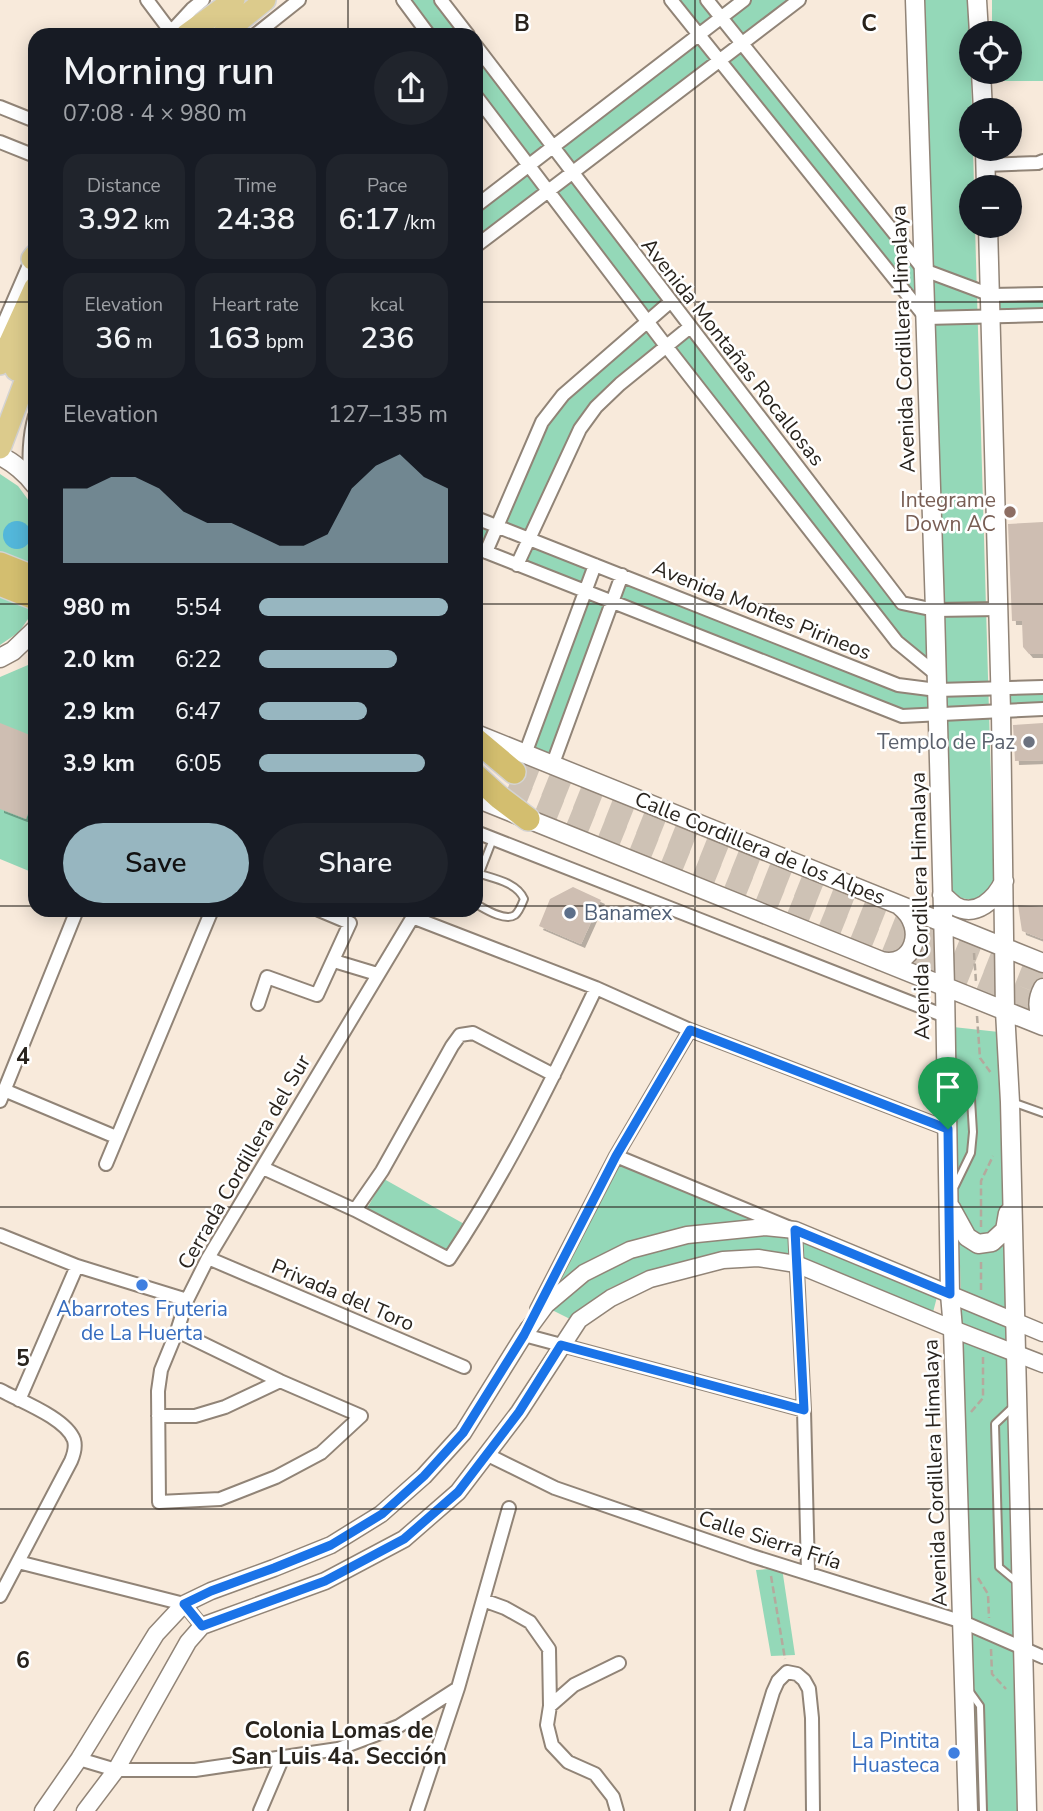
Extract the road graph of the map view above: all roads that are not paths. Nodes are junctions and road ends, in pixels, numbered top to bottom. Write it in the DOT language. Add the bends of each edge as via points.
graph roads {
  1 [pos="147,0"];
  2 [pos="203,0"];
  3 [pos="234,0"];
  4 [pos="241,0"];
  5 [pos="265,0"];
  6 [pos="299,0"];
  7 [pos="402,0"];
  8 [pos="441,0"];
  9 [pos="671,0"];
  10 [pos="707,0"];
  11 [pos="744,0"];
  12 [pos="799,0"];
  13 [pos="915,0"];
  14 [pos="977,0"];
  15 [pos="189,4"];
  16 [pos="721,18"];
  17 [pos="978,21"];
  18 [pos="170,28"];
  19 [pos="178,28"];
  20 [pos="185,28"];
  21 [pos="208,28"];
  22 [pos="231,28"];
  23 [pos="264,28"];
  24 [pos="424,28"];
  25 [pos="463,28"];
  26 [pos="699,35"];
  27 [pos="742,44"];
  28 [pos="483,55"];
  29 [pos="719,61"];
  30 [pos="483,105"];
  31 [pos="0,107"];
  32 [pos="28,118"];
  33 [pos="0,142"];
  34 [pos="553,147"];
  35 [pos="28,153"];
  36 [pos="1020,161"];
  37 [pos="1043,162"];
  38 [pos="529,166"];
  39 [pos="572,173"];
  40 [pos="548,191"];
  41 [pos="483,201"];
  42 [pos="989,238"];
  43 [pos="483,241"];
  44 [pos="924,270"];
  45 [pos="28,277"];
  46 [pos="1043,294"];
  47 [pos="991,295"];
  48 [pos="670,302"];
  49 [pos="1043,315"];
  50 [pos="991,316"];
  51 [pos="28,317"];
  52 [pos="926,318"];
  53 [pos="28,322"];
  54 [pos="648,322"];
  55 [pos="690,327"];
  56 [pos="4,335"];
  57 [pos="666,346"];
  58 [pos="0,362"];
  59 [pos="28,376"];
  60 [pos="0,411"];
  61 [pos="2,455"];
  62 [pos="28,478"];
  63 [pos="483,521"];
  64 [pos="497,526"];
  65 [pos="529,539"];
  66 [pos="483,547"];
  67 [pos="483,551"];
  68 [pos="0,564"];
  69 [pos="517,565"];
  70 [pos="595,565"];
  71 [pos="28,575"];
  72 [pos="622,575"];
  73 [pos="0,584"];
  74 [pos="585,592"];
  75 [pos="28,595"];
  76 [pos="612,603"];
  77 [pos="998,609"];
  78 [pos="935,610"];
  79 [pos="28,636"];
  80 [pos="28,649"];
  81 [pos="7,654"];
  82 [pos="937,682"];
  83 [pos="1043,687"];
  84 [pos="1000,688"];
  85 [pos="1043,709"];
  86 [pos="1001,711"];
  87 [pos="937,714"];
  88 [pos="483,741"];
  89 [pos="483,746"];
  90 [pos="483,759"];
  91 [pos="552,766"];
  92 [pos="515,772"];
  93 [pos="483,775"];
  94 [pos="483,782"];
  95 [pos="483,801"];
  96 [pos="528,819"];
  97 [pos="483,835"];
  98 [pos="493,839"];
  99 [pos="483,865"];
  100 [pos="483,874"];
  101 [pos="1004,881"];
  102 [pos="942,895"];
  103 [pos="893,901"];
  104 [pos="483,907"];
  105 [pos="74,917"];
  106 [pos="209,917"];
  107 [pos="336,917"];
  108 [pos="412,917"];
  109 [pos="424,917"];
  110 [pos="943,922"];
  111 [pos="1005,947"];
  112 [pos="877,960"];
  113 [pos="334,961"];
  114 [pos="1043,963"];
  115 [pos="377,974"];
  116 [pos="945,987"];
  117 [pos="596,988"];
  118 [pos="1043,988"];
  119 [pos="258,1004"];
  120 [pos="927,1009"];
  121 [pos="1006,1011"];
  122 [pos="945,1016"];
  123 [pos="1043,1024"];
  124 [pos="690,1030"];
  125 [pos="946,1054"];
  126 [pos="554,1075"];
  127 [pos="2,1096"];
  128 [pos="1010,1102"];
  129 [pos="1043,1113"];
  130 [pos="948,1129"];
  131 [pos="116,1138"];
  132 [pos="616,1156"];
  133 [pos="106,1164"];
  134 [pos="263,1168"];
  135 [pos="1012,1187"];
  136 [pos="950,1200"];
  137 [pos="355,1210"];
  138 [pos="795,1230"];
  139 [pos="0,1235"];
  140 [pos="208,1258"];
  141 [pos="796,1264"];
  142 [pos="77,1266"];
  143 [pos="950,1294"];
  144 [pos="187,1300"];
  145 [pos="1015,1321"];
  146 [pos="953,1329"];
  147 [pos="177,1331"];
  148 [pos="1043,1334"];
  149 [pos="524,1335"];
  150 [pos="561,1345"];
  151 [pos="1016,1352"];
  152 [pos="1043,1364"];
  153 [pos="464,1367"];
  154 [pos="280,1381"];
  155 [pos="0,1390"];
  156 [pos="19,1400"];
  157 [pos="804,1410"];
  158 [pos="158,1416"];
  159 [pos="488,1455"];
  160 [pos="509,1508"];
  161 [pos="18,1562"];
  162 [pos="808,1572"];
  163 [pos="0,1596"];
  164 [pos="483,1600"];
  165 [pos="184,1604"];
  166 [pos="963,1622"];
  167 [pos="202,1626"];
  168 [pos="1023,1648"];
  169 [pos="1043,1657"];
  170 [pos="619,1663"];
  171 [pos="965,1684"];
  172 [pos="458,1688"];
  173 [pos="550,1706"];
  174 [pos="283,1757"];
  175 [pos="79,1759"];
  176 [pos="116,1770"];
  177 [pos="43,1811"];
  178 [pos="85,1811"];
  179 [pos="260,1811"];
  180 [pos="417,1811"];
  181 [pos="617,1811"];
  182 [pos="737,1811"];
  183 [pos="813,1811"];
  184 [pos="968,1811"];
  185 [pos="983,1811"];
  186 [pos="1027,1811"];
  1 -- 18 [label="street"];
  2 -- 15 [label="street"];
  3 -- 20 [label="highway"];
  4 -- 21 [label="highway"];
  5 -- 22 [label="highway"];
  6 -- 23 [label="street"];
  7 -- 24 [label="street"];
  8 -- 25 [label="street"];
  9 -- 26 [label="street"];
  10 -- 16 [label="street"];
  11 -- 16 [label="street"];
  12 -- 27 [label="street"];
  13 -- 44 [label="main road, Avenida Cordillera Himalaya"];
  14 -- 17 [label="main road"];
  15 -- 19 [label="street"];
  16 -- 26 [label="street"];
  16 -- 27 [label="street"];
  26 -- 29 [label="street"];
  26 -- 34 [label="street"];
  27 -- 29 [label="street"];
  27 -- 44 [label="street"];
  28 -- 34 [label="street, Avenida Montañas Rocallosas"];
  29 -- 39 [label="street"];
  29 -- 52 [label="street"];
  30 -- 38 [label="street"];
  31 -- 32 [label="street"];
  33 -- 35 [label="street"];
  34 -- 38 [label="street"];
  34 -- 39 [label="street, Avenida Montañas Rocallosas"];
  36 -- 37 [label="street"];
  38 -- 40 [label="street"];
  38 -- 41 [label="street"];
  39 -- 40 [label="street"];
  39 -- 48 [label="street, Avenida Montañas Rocallosas"];
  40 -- 43 [label="street"];
  40 -- 54 [label="street"];
  42 -- 47 [label="main road"];
  44 -- 47 [label="street"];
  44 -- 52 [label="main road, Avenida Cordillera Himalaya"];
  45 -- 56 [label="street"];
  46 -- 47 [label="street"];
  47 -- 50 [label="main road"];
  48 -- 54 [label="street"];
  48 -- 55 [label="street, Avenida Montañas Rocallosas"];
  49 -- 50 [label="street"];
  50 -- 52 [label="street"];
  50 -- 77 [label="main road"];
  51 -- 56 [label="highway"];
  52 -- 78 [label="main road, Avenida Cordillera Himalaya"];
  53 -- 60 [label="highway"];
  54 -- 57 [label="street"];
  54 -- 64 [label="street" via="563,395 542,422"];
  55 -- 57 [label="street"];
  55 -- 78 [label="street, Avenida Montañas Rocallosas" via="902,603"];
  56 -- 58 [label="highway"];
  57 -- 65 [label="street" via="596,407 580,429"];
  57 -- 82 [label="street" via="897,642"];
  59 -- 61 [label="highway"];
  61 -- 62 [label="main road"];
  63 -- 64 [label="street, Avenida Montes Pirineos"];
  64 -- 65 [label="street, Avenida Montes Pirineos"];
  64 -- 66 [label="street"];
  65 -- 69 [label="street"];
  65 -- 70 [label="street, Avenida Montes Pirineos"];
  67 -- 69 [label="street"];
  68 -- 71 [label="highway"];
  69 -- 74 [label="street"];
  70 -- 72 [label="street, Avenida Montes Pirineos"];
  70 -- 74 [label="street"];
  72 -- 76 [label="street"];
  72 -- 82 [label="street, Avenida Montes Pirineos" via="898,685"];
  73 -- 75 [label="highway"];
  74 -- 76 [label="street"];
  74 -- 92 [label="street"];
  76 -- 87 [label="street" via="902,716"];
  76 -- 91 [label="street"];
  77 -- 78 [label="street, Avenida Montañas Rocallosas"];
  77 -- 84 [label="main road"];
  78 -- 82 [label="main road, Avenida Cordillera Himalaya"];
  79 -- 81 [label="main road"];
  80 -- 81 [label="main road"];
  82 -- 84 [label="street, Avenida Montes Pirineos"];
  82 -- 87 [label="main road, Avenida Cordillera Himalaya"];
  83 -- 84 [label="street, Avenida Montes Pirineos"];
  84 -- 86 [label="main road"];
  85 -- 86 [label="street"];
  86 -- 87 [label="street"];
  86 -- 101 [label="main road"];
  87 -- 102 [label="main road, Avenida Cordillera Himalaya"];
  88 -- 92 [label="main road, Calle Cordillera de los Alpes"];
  89 -- 92 [label="highway"];
  90 -- 92 [label="highway, Calle Cordillera de los Alpes"];
  91 -- 92 [label="main road, Calle Cordillera de los Alpes"];
  91 -- 103 [label="main road, Calle Cordillera de los Alpes"];
  92 -- 93 [label="highway, Calle Cordillera de los Alpes"];
  94 -- 96 [label="highway"];
  95 -- 96 [label="main road"];
  96 -- 112 [label="main road"];
  97 -- 98 [label="street"];
  98 -- 99 [label="lane"];
  98 -- 120 [label="street"];
  100 -- 104 [label="lane" via="521,891 524,899 512,917"];
  101 -- 102 [label="main road" via="997,895 971,909 956,906"];
  101 -- 111 [label="main road"];
  102 -- 110 [label="main road, Avenida Cordillera Himalaya"];
  103 -- 110 [label="main road, Calle Cordillera de los Alpes"];
  103 -- 112 [label="main road" via="913,920 915,938 904,956 885,963"];
  105 -- 127 [label="street"];
  106 -- 131 [label="street"];
  107 -- 113 [label="street" via="350,923"];
  108 -- 115 [label="street, Cerrada Cordillera del Sur"];
  109 -- 117 [label="street"];
  110 -- 111 [label="main road, Calle Cordillera de los Alpes"];
  110 -- 116 [label="main road, Avenida Cordillera Himalaya"];
  111 -- 114 [label="main road, Calle Cordillera de los Alpes"];
  111 -- 121 [label="main road"];
  112 -- 116 [label="main road"];
  113 -- 115 [label="street"];
  113 -- 119 [label="street" via="317,995 267,976"];
  115 -- 134 [label="street, Cerrada Cordillera del Sur"];
  116 -- 120 [label="street"];
  116 -- 121 [label="main road"];
  116 -- 122 [label="main road, Avenida Cordillera Himalaya"];
  117 -- 124 [label="street"];
  117 -- 126 [label="street"];
  118 -- 123 [label="main road" via="1038,1005"];
  120 -- 122 [label="street"];
  121 -- 123 [label="main road"];
  121 -- 128 [label="main road"];
  122 -- 125 [label="main road, Avenida Cordillera Himalaya"];
  124 -- 130 [label="street"];
  124 -- 132 [label="street"];
  125 -- 130 [label="main road, Avenida Cordillera Himalaya"];
  125 -- 136 [label="lane" via="970,1083 973,1132 971,1153"];
  126 -- 137 [label="street" via="473,1033 460,1035"];
  126 -- 137 [label="street" via="476,1219 449,1259"];
  127 -- 131 [label="street"];
  128 -- 129 [label="lane"];
  128 -- 135 [label="main road"];
  130 -- 136 [label="main road, Avenida Cordillera Himalaya"];
  131 -- 133 [label="street"];
  132 -- 138 [label="street"];
  132 -- 149 [label="street"];
  134 -- 137 [label="street"];
  134 -- 140 [label="street, Cerrada Cordillera del Sur"];
  135 -- 136 [label="main road" via="1005,1230 992,1242 978,1244 967,1237"];
  135 -- 145 [label="main road"];
  136 -- 143 [label="main road, Avenida Cordillera Himalaya"];
  138 -- 141 [label="street"];
  138 -- 143 [label="street"];
  138 -- 149 [label="street" via="765,1227 687,1235 630,1250 584,1273 546,1305"];
  139 -- 142 [label="street, Cerrada Cordillera del Sur"];
  140 -- 144 [label="street, Cerrada Cordillera del Sur"];
  140 -- 153 [label="street, Privada del Toro"];
  141 -- 146 [label="street"];
  141 -- 150 [label="street" via="758,1258 723,1260 650,1279 579,1320"];
  141 -- 157 [label="street"];
  142 -- 144 [label="street, Cerrada Cordillera del Sur"];
  142 -- 156 [label="street"];
  143 -- 145 [label="street"];
  143 -- 146 [label="main road, Avenida Cordillera Himalaya"];
  144 -- 147 [label="street"];
  145 -- 148 [label="street"];
  145 -- 151 [label="main road"];
  146 -- 151 [label="street"];
  146 -- 166 [label="main road, Avenida Cordillera Himalaya"];
  147 -- 154 [label="street"];
  147 -- 158 [label="street" via="161,1370"];
  149 -- 150 [label="street"];
  149 -- 165 [label="street" via="463,1433 382,1514 331,1545"];
  150 -- 157 [label="street"];
  150 -- 159 [label="street"];
  151 -- 152 [label="street"];
  151 -- 168 [label="main road"];
  154 -- 158 [label="street" via="195,1416"];
  154 -- 158 [label="street" via="361,1416 321,1453 220,1499 159,1502"];
  155 -- 156 [label="street"];
  156 -- 161 [label="street" via="67,1428 75,1450"];
  157 -- 162 [label="street"];
  159 -- 162 [label="street, Calle Sierra Fría" via="555,1488"];
  159 -- 167 [label="street" via="458,1492 404,1539 325,1581"];
  160 -- 164 [label="street"];
  161 -- 163 [label="street"];
  161 -- 165 [label="street"];
  162 -- 166 [label="street, Calle Sierra Fría"];
  164 -- 172 [label="street"];
  164 -- 173 [label="street" via="530,1622 549,1648"];
  165 -- 167 [label="street"];
  165 -- 175 [label="street" via="156,1634"];
  166 -- 168 [label="street, Calle Sierra Fría"];
  166 -- 171 [label="main road, Avenida Cordillera Himalaya"];
  167 -- 176 [label="street" via="188,1642"];
  168 -- 169 [label="street, Calle Sierra Fría"];
  168 -- 186 [label="main road"];
  170 -- 173 [label="street" via="574,1685"];
  171 -- 184 [label="main road, Avenida Cordillera Himalaya"];
  171 -- 185 [label="lane" via="980,1706"];
  172 -- 174 [label="street" via="399,1726 338,1749"];
  172 -- 180 [label="street"];
  173 -- 181 [label="street" via="547,1726 552,1745 568,1762 595,1774 613,1797"];
  174 -- 176 [label="street" via="195,1770"];
  174 -- 179 [label="street"];
  175 -- 176 [label="street"];
  175 -- 177 [label="street"];
  176 -- 178 [label="street"];
  182 -- 183 [label="street" via="773,1692 787,1672 797,1674 809,1689"];
}
